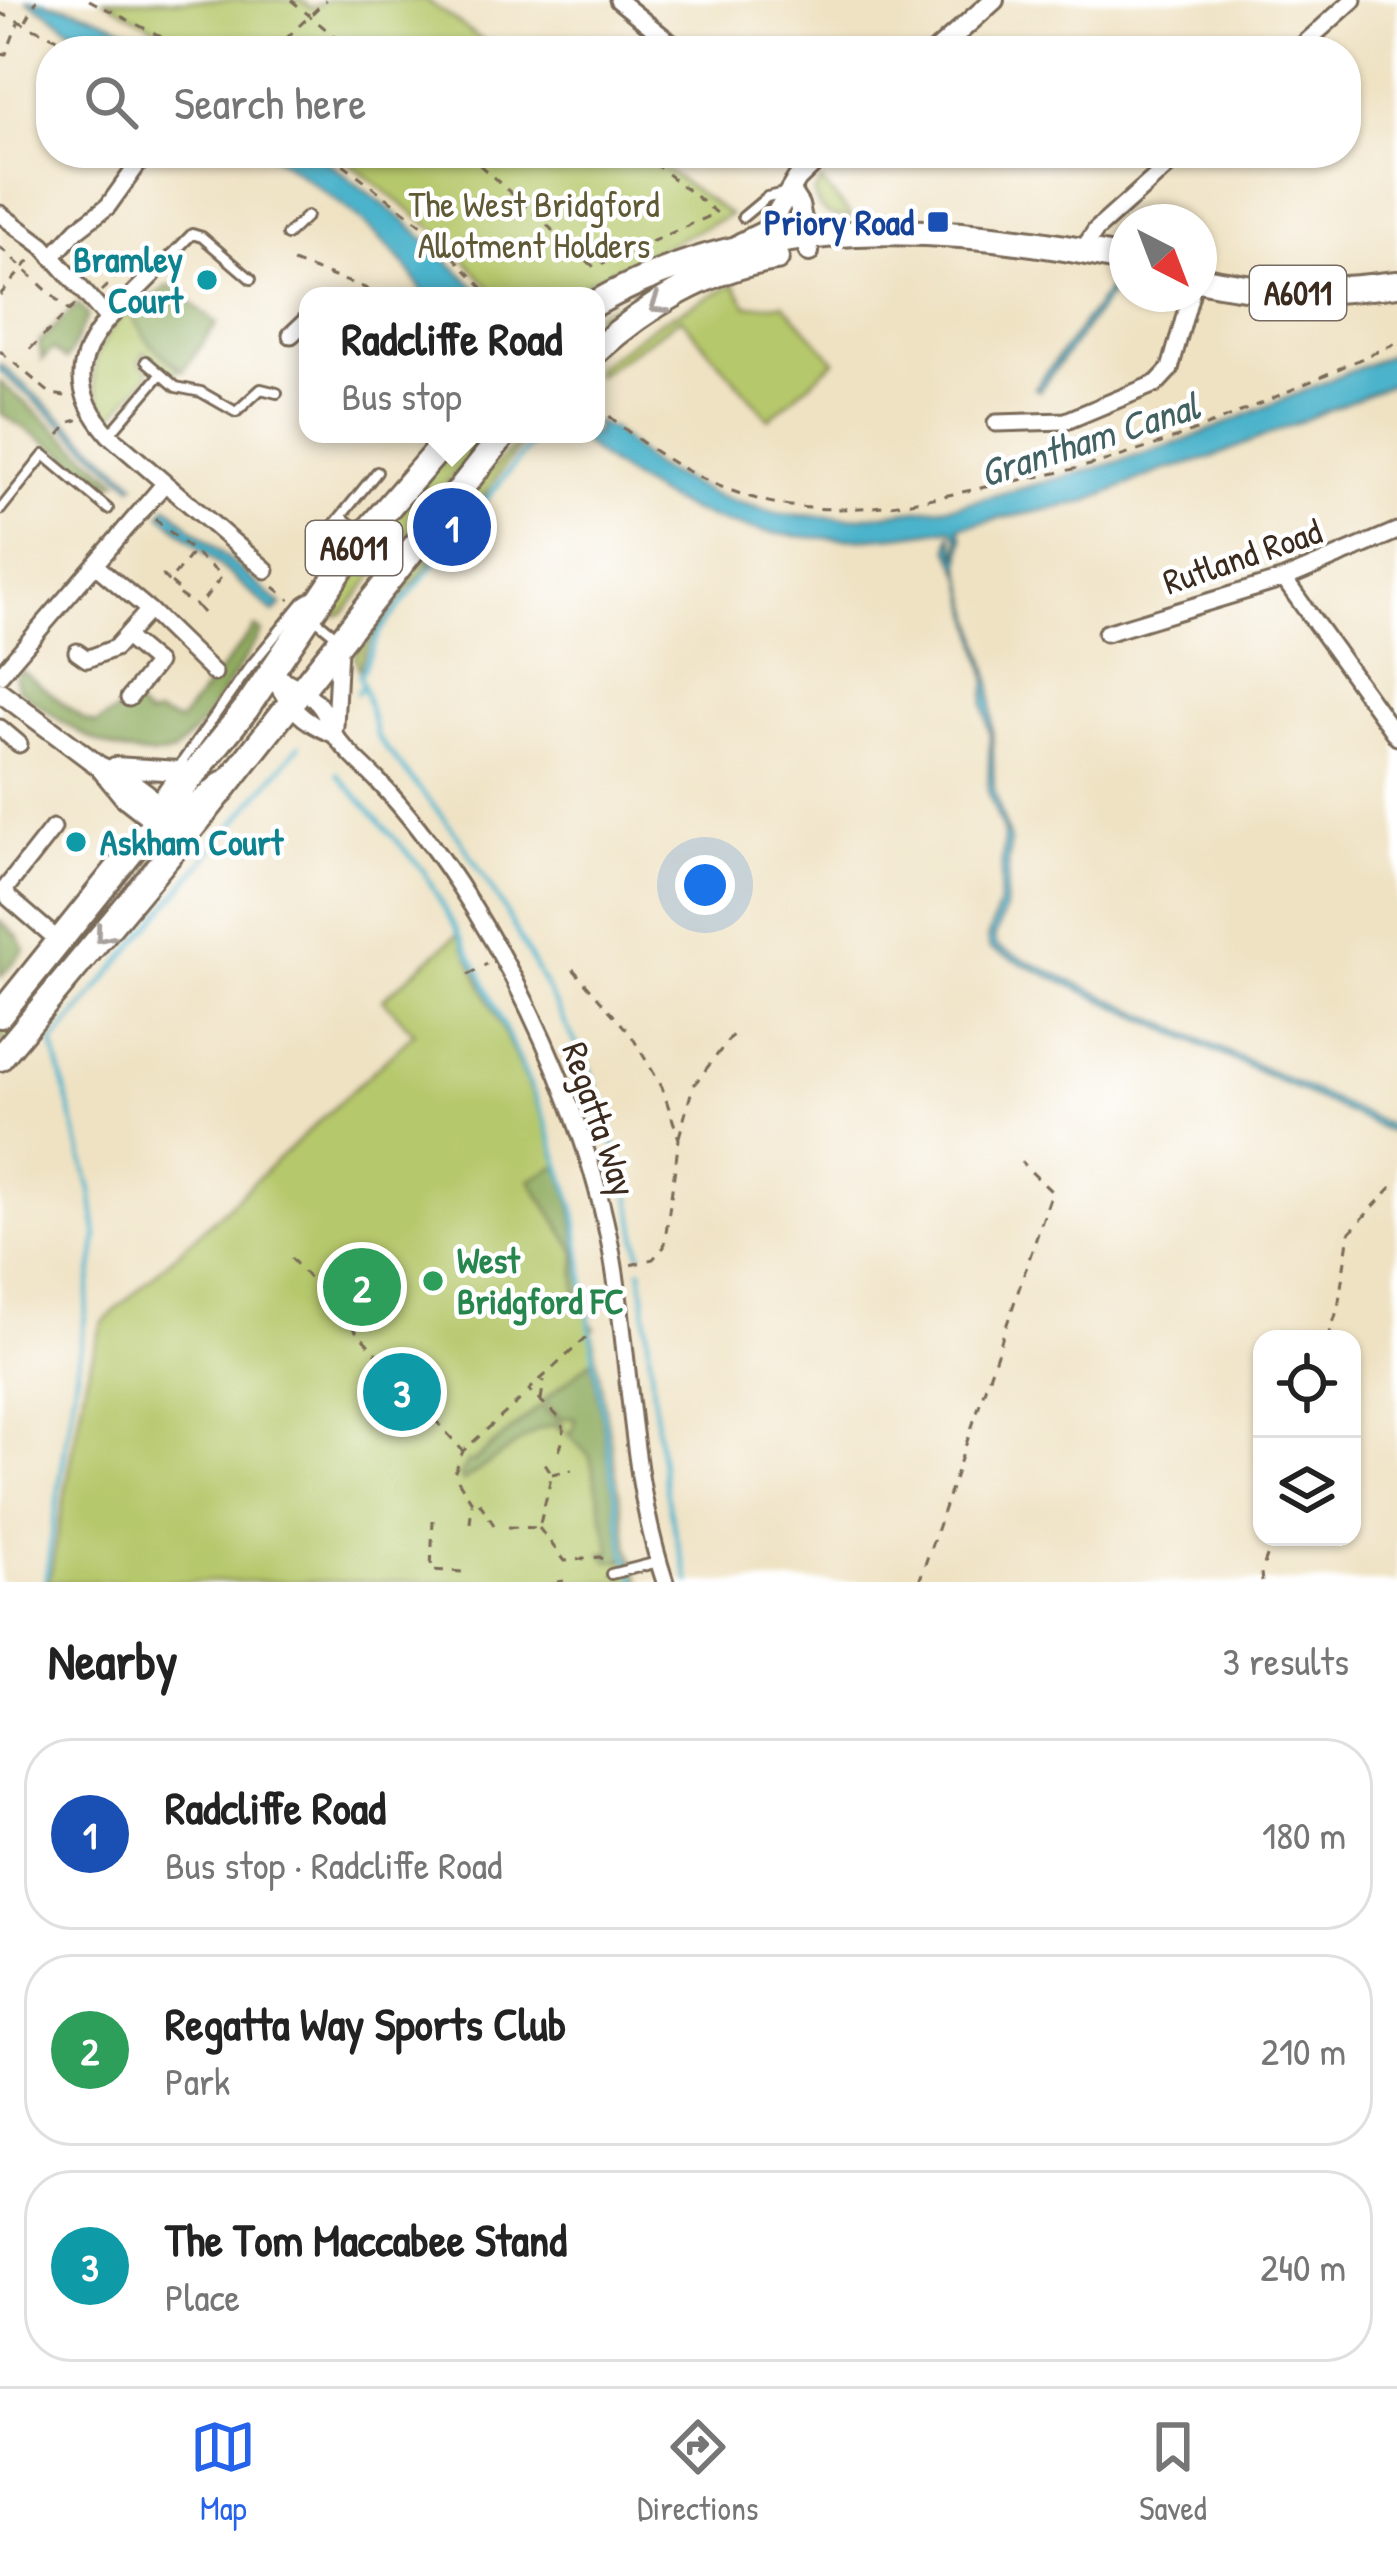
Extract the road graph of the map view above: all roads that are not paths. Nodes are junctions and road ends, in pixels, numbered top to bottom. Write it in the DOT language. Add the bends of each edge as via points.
graph roads {
  1 [pos="994,0"];
  2 [pos="1353,0"];
  3 [pos="629,3"];
  4 [pos="665,36"];
  5 [pos="954,36"];
  6 [pos="1313,36"];
  7 [pos="135,168"];
  8 [pos="807,168"];
  9 [pos="1165,168"];
  10 [pos="790,191"];
  11 [pos="0,214"];
  12 [pos="308,216"];
  13 [pos="743,217"];
  14 [pos="287,235"];
  15 [pos="808,244"];
  16 [pos="48,251"];
  17 [pos="725,251"];
  18 [pos="1082,251"];
  19 [pos="1109,256"];
  20 [pos="153,274"];
  21 [pos="251,279"];
  22 [pos="1217,282"];
  23 [pos="1397,284"];
  24 [pos="605,299"];
  25 [pos="1186,312"];
  26 [pos="108,319"];
  27 [pos="299,327"];
  28 [pos="291,335"];
  29 [pos="605,344"];
  30 [pos="146,361"];
  31 [pos="160,374"];
  32 [pos="277,393"];
  33 [pos="995,423"];
  34 [pos="109,435"];
  35 [pos="444,443"];
  36 [pos="497,443"];
  37 [pos="377,472"];
  38 [pos="165,483"];
  39 [pos="108,508"];
  40 [pos="0,510"];
  41 [pos="340,516"];
  42 [pos="1397,531"];
  43 [pos="364,536"];
  44 [pos="316,547"];
  45 [pos="95,566"];
  46 [pos="266,570"];
  47 [pos="1284,579"];
  48 [pos="324,589"];
  49 [pos="300,607"];
  50 [pos="149,610"];
  51 [pos="1106,633"];
  52 [pos="127,638"];
  53 [pos="340,639"];
  54 [pos="77,652"];
  55 [pos="214,673"];
  56 [pos="271,674"];
  57 [pos="0,675"];
  58 [pos="0,692"];
  59 [pos="129,698"];
  60 [pos="295,698"];
  61 [pos="0,728"];
  62 [pos="334,735"];
  63 [pos="1397,737"];
  64 [pos="19,744"];
  65 [pos="99,766"];
  66 [pos="184,772"];
  67 [pos="163,821"];
  68 [pos="53,828"];
  69 [pos="59,941"];
  70 [pos="0,1015"];
  71 [pos="0,1058"];
  72 [pos="658,1562"];
  73 [pos="622,1569"];
  74 [pos="665,1582"];
  1 -- 5 [label="street"];
  2 -- 6 [label="street"];
  3 -- 4 [label="street"];
  7 -- 16 [label="street" via="108,206"];
  8 -- 10 [label="street"];
  9 -- 18 [label="street"];
  10 -- 13 [label="lane"];
  10 -- 15 [label="street"];
  10 -- 17 [label="street" via="766,230"];
  11 -- 16 [label="street"];
  12 -- 14 [label="lane"];
  15 -- 17 [label="highway"];
  15 -- 18 [label="highway" via="981,240"];
  15 -- 29 [label="highway, one-way" via="709,277"];
  16 -- 26 [label="street"];
  17 -- 24 [label="highway"];
  18 -- 19 [label="highway"];
  20 -- 21 [label="lane" via="192,234"];
  20 -- 26 [label="street"];
  22 -- 23 [label="highway, A6011" via="1314,294"];
  25 -- 33 [label="street" via="1170,369 1157,383 1066,422"];
  26 -- 34 [label="street" via="83,361 85,399"];
  27 -- 28 [label="street"];
  30 -- 31 [label="lane"];
  31 -- 32 [label="lane" via="236,412 260,389"];
  31 -- 34 [label="lane"];
  34 -- 38 [label="street"];
  35 -- 43 [label="highway, A6011"];
  36 -- 53 [label="highway, A6011"];
  37 -- 41 [label="lane"];
  38 -- 45 [label="street"];
  38 -- 46 [label="street"];
  39 -- 40 [label="lane" via="44,455"];
  41 -- 43 [label="lane"];
  41 -- 44 [label="lane"];
  42 -- 47 [label="street, Rutland Road"];
  43 -- 48 [label="highway, A6011"];
  45 -- 50 [label="street"];
  45 -- 57 [label="street"];
  47 -- 51 [label="street, Rutland Road"];
  47 -- 63 [label="street"];
  48 -- 49 [label="highway, A6011"];
  48 -- 66 [label="lane" via="303,602 248,669"];
  49 -- 53 [label="lane"];
  49 -- 56 [label="highway, A6011"];
  50 -- 52 [label="street"];
  50 -- 55 [label="street"];
  52 -- 54 [label="street" via="87,659"];
  52 -- 59 [label="street" via="157,663"];
  53 -- 60 [label="highway, A6011"];
  53 -- 62 [label="street"];
  56 -- 60 [label="street, Regatta Way"];
  56 -- 66 [label="highway, A6011"];
  58 -- 65 [label="street"];
  60 -- 62 [label="street, Regatta Way" via="323,710"];
  60 -- 67 [label="highway, A6011" via="236,773"];
  61 -- 64 [label="street"];
  62 -- 72 [label="street, Regatta Way" via="412,818 459,883 550,1063 611,1251 631,1426"];
  65 -- 66 [label="street"];
  65 -- 67 [label="street"];
  66 -- 67 [label="highway, A6011"];
  67 -- 69 [label="highway, A6011"];
  67 -- 71 [label="highway, A6011, one-way"];
  68 -- 69 [label="street" via="5,890"];
  69 -- 70 [label="highway, A6011"];
  72 -- 73 [label="lane"];
  72 -- 74 [label="street, Regatta Way"];
}
